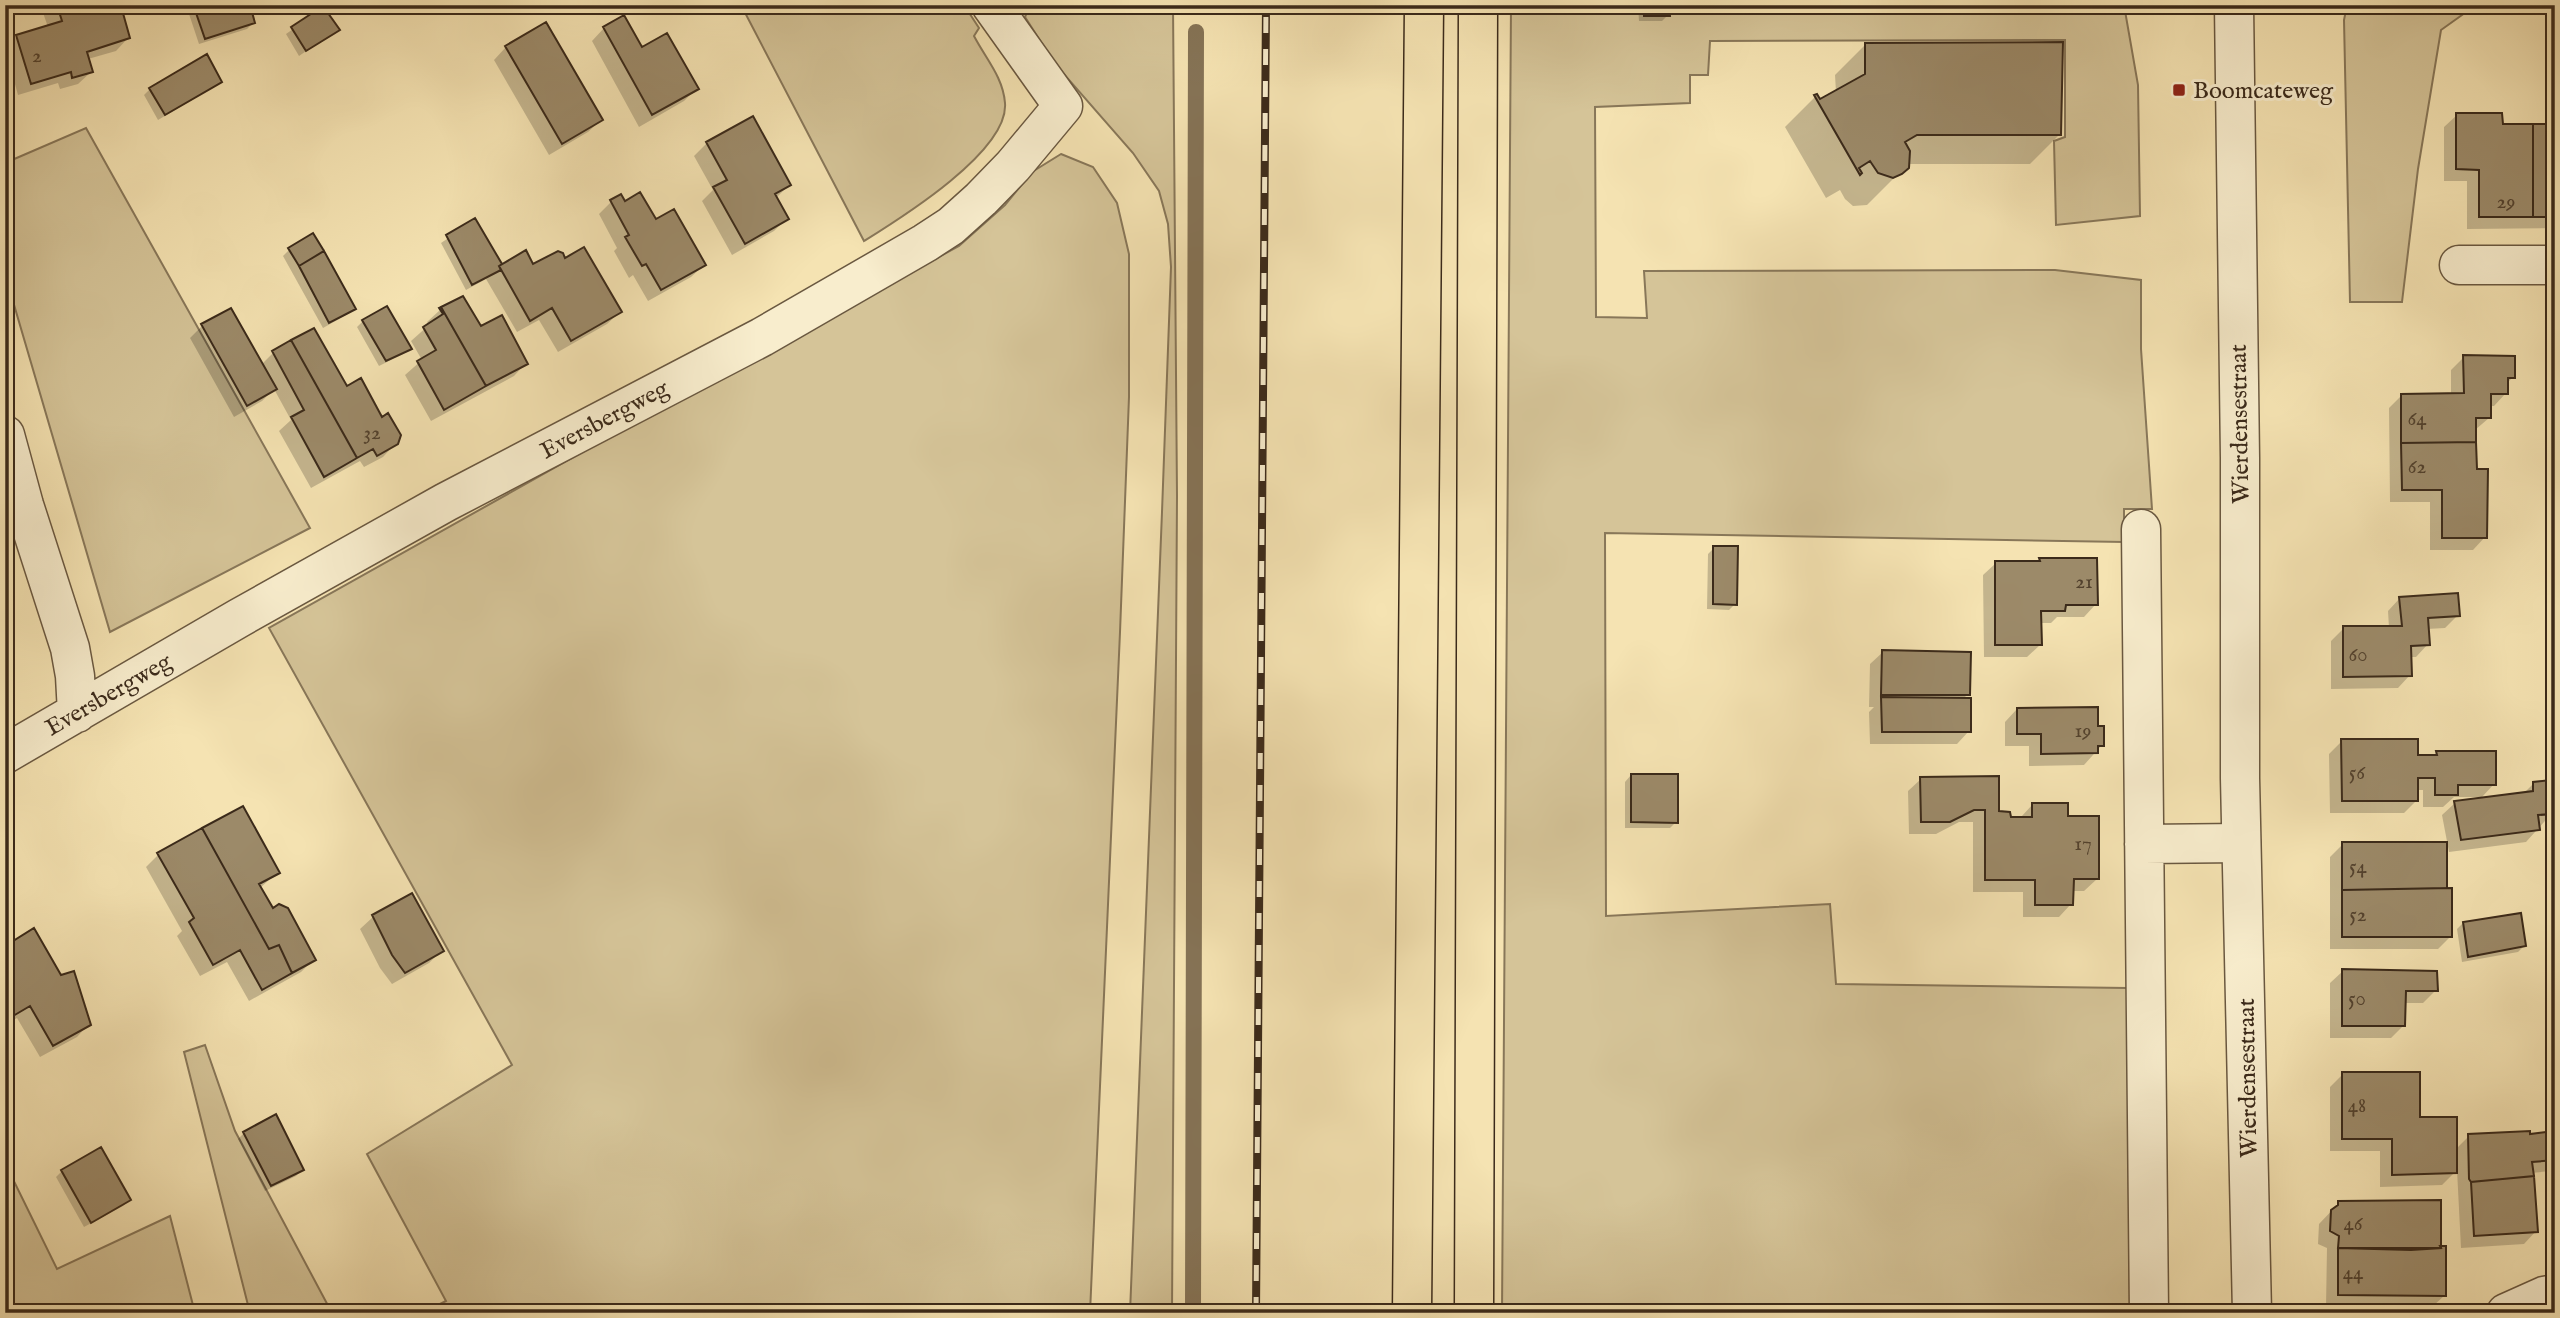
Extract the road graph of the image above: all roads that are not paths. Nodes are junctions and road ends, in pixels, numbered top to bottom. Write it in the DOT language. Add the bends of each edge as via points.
graph roads {
  1 [pos="990,5"];
  2 [pos="1424,5"];
  3 [pos="1478,5"];
  4 [pos="2234,5"];
  5 [pos="2459,265"];
  6 [pos="2555,265"];
  7 [pos="5,435"];
  8 [pos="2141,529"];
  9 [pos="77,713"];
  10 [pos="5,754"];
  11 [pos="2144,844"];
  12 [pos="2241,844"];
  13 [pos="2555,1294"];
  14 [pos="1412,1313"];
  15 [pos="1474,1313"];
  16 [pos="2149,1313"];
  17 [pos="2252,1313"];
  18 [pos="2506,1313"];
  1 -- 9 [label="street, Eversbergweg" via="1063,106 1013,166 951,226 762,337 446,502"];
  2 -- 14 [label="main road"];
  3 -- 15 [label="main road"];
  4 -- 12 [label="street, Wierdensestraat"];
  5 -- 6 [label="street"];
  7 -- 9 [label="street" via="70,648"];
  8 -- 11 [label="street"];
  9 -- 10 [label="street, Eversbergweg"];
  11 -- 12 [label="street"];
  11 -- 16 [label="street"];
  12 -- 17 [label="street, Wierdensestraat"];
  13 -- 18 [label="street"];
}
